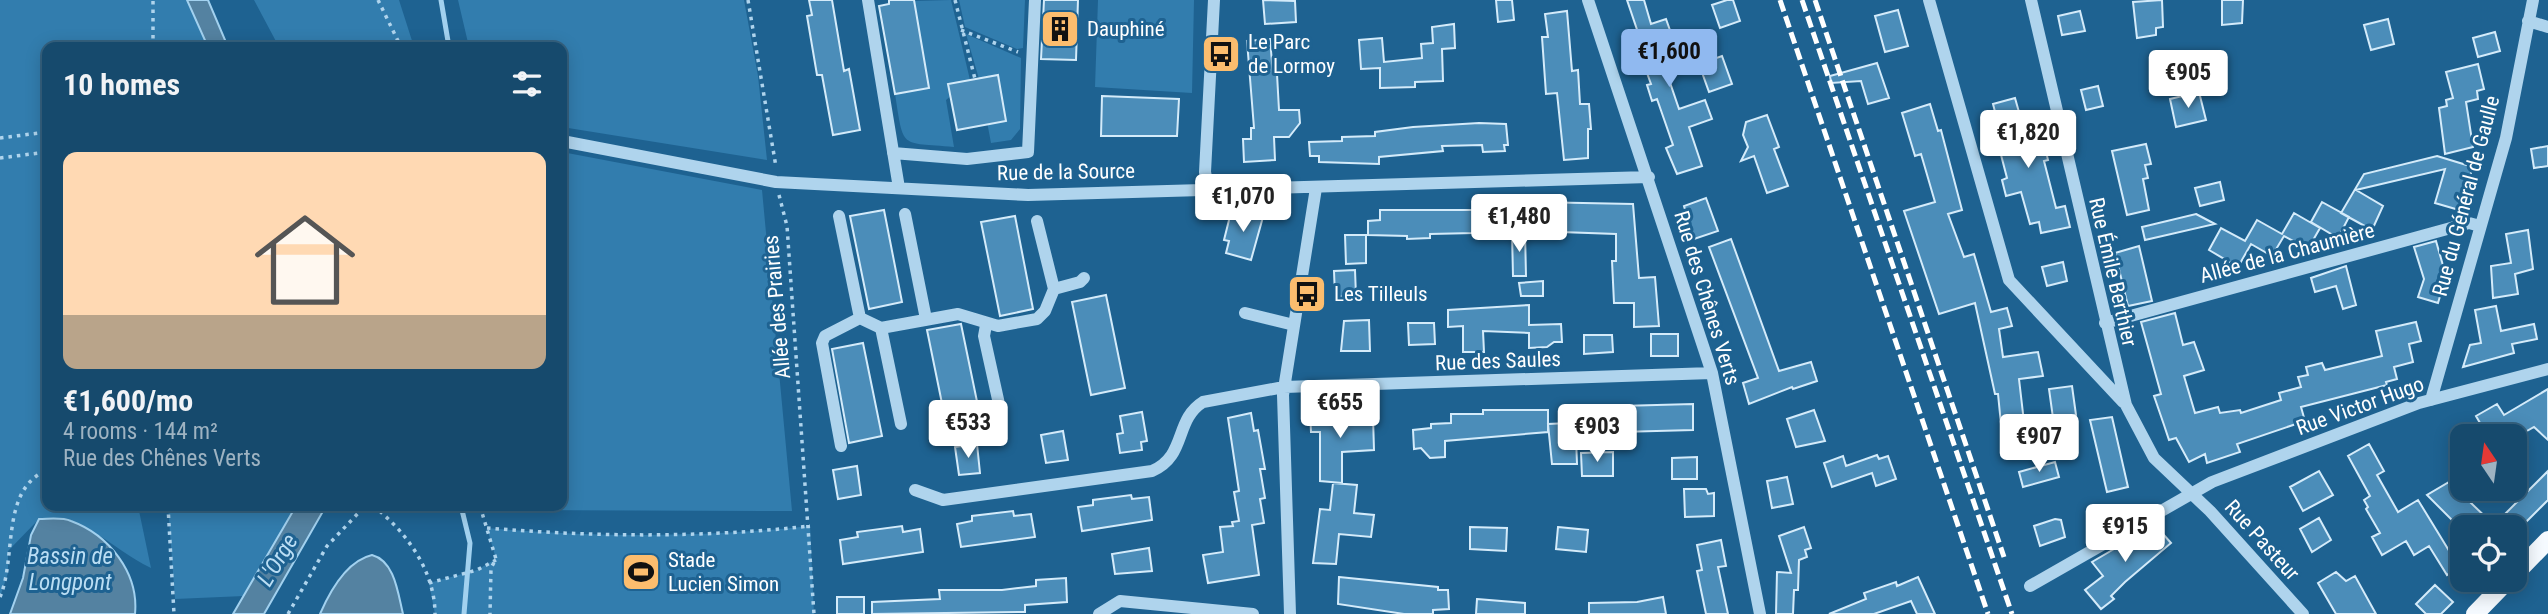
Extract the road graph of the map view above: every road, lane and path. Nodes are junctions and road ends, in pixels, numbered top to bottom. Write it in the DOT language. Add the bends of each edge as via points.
graph roads {
  1 [pos="153,0"];
  2 [pos="378,0"];
  3 [pos="748,0"];
  4 [pos="868,0"];
  5 [pos="955,0"];
  6 [pos="1035,0"];
  7 [pos="1214,0"];
  8 [pos="1588,0"];
  9 [pos="1929,0"];
  10 [pos="2031,0"];
  11 [pos="2533,0"];
  12 [pos="2528,21"];
  13 [pos="2548,27"];
  14 [pos="961,30"];
  15 [pos="153,42"];
  16 [pos="399,42"];
  17 [pos="1032,58"];
  18 [pos="975,79"];
  19 [pos="42,133"];
  20 [pos="0,138"];
  21 [pos="567,142"];
  22 [pos="42,153"];
  23 [pos="893,153"];
  24 [pos="0,158"];
  25 [pos="1649,177"];
  26 [pos="776,182"];
  27 [pos="1208,187"];
  28 [pos="899,188"];
  29 [pos="1316,188"];
  30 [pos="905,214"];
  31 [pos="839,216"];
  32 [pos="1037,221"];
  33 [pos="2480,226"];
  34 [pos="1084,278"];
  35 [pos="1054,289"];
  36 [pos="1245,313"];
  37 [pos="860,318"];
  38 [pos="926,319"];
  39 [pos="2105,323"];
  40 [pos="986,325"];
  41 [pos="1294,325"];
  42 [pos="881,328"];
  43 [pos="2548,369"];
  44 [pos="1712,373"];
  45 [pos="1284,387"];
  46 [pos="2431,400"];
  47 [pos="999,404"];
  48 [pos="2126,405"];
  49 [pos="901,424"];
  50 [pos="841,446"];
  51 [pos="42,473"];
  52 [pos="915,490"];
  53 [pos="2190,492"];
  54 [pos="168,511"];
  55 [pos="360,511"];
  56 [pos="379,511"];
  57 [pos="482,511"];
  58 [pos="810,526"];
  59 [pos="487,528"];
  60 [pos="2548,540"];
  61 [pos="496,559"];
  62 [pos="2527,562"];
  63 [pos="429,583"];
  64 [pos="2030,586"];
  65 [pos="2496,592"];
  66 [pos="0,597"];
  67 [pos="174,614"];
  68 [pos="288,614"];
  69 [pos="435,614"];
  70 [pos="490,614"];
  71 [pos="814,614"];
  72 [pos="1099,614"];
  73 [pos="1253,614"];
  74 [pos="1290,614"];
  75 [pos="1760,614"];
  76 [pos="2303,614"];
  77 [pos="2475,614"];
  1 -- 15 [label="path"];
  2 -- 16 [label="path"];
  3 -- 26 [label="path, Allée des Prairies"];
  4 -- 23 [label="street"];
  5 -- 14 [label="path"];
  6 -- 17 [label="street"];
  7 -- 27 [label="street"];
  8 -- 25 [label="street, Rue des Chênes Verts"];
  9 -- 48 [label="street" via="2009,280"];
  10 -- 39 [label="street, Rue Émile Berthier"];
  11 -- 12 [label="street, Rue du Général de Gaulle"];
  12 -- 13 [label="street"];
  12 -- 33 [label="street, Rue du Général de Gaulle" via="2506,138"];
  14 -- 17 [label="path"];
  14 -- 18 [label="path"];
  17 -- 23 [label="street" via="1028,152 967,159"];
  19 -- 20 [label="path"];
  21 -- 26 [label="street, Rue de la Source"];
  22 -- 24 [label="path"];
  23 -- 28 [label="street"];
  25 -- 29 [label="street, Rue de la Source"];
  25 -- 44 [label="street, Rue des Chênes Verts"];
  26 -- 28 [label="street, Rue de la Source"];
  26 -- 58 [label="path, Allée des Prairies" via="787,226"];
  27 -- 28 [label="street, Rue de la Source" via="1028,195"];
  27 -- 29 [label="street, Rue de la Source"];
  29 -- 41 [label="street"];
  30 -- 38 [label="street"];
  31 -- 37 [label="street"];
  32 -- 35 [label="street"];
  33 -- 39 [label="street, Allée de la Chaumière" via="2469,223"];
  33 -- 46 [label="street, Rue du Général de Gaulle"];
  34 -- 35 [label="street"];
  35 -- 40 [label="street" via="1037,319"];
  36 -- 41 [label="street"];
  37 -- 42 [label="street"];
  37 -- 50 [label="street" via="822,343"];
  38 -- 40 [label="street" via="970,315"];
  38 -- 42 [label="street"];
  39 -- 48 [label="street, Rue Émile Berthier"];
  40 -- 47 [label="street" via="984,336"];
  41 -- 45 [label="street"];
  42 -- 49 [label="street"];
  43 -- 46 [label="street, Rue Victor Hugo"];
  44 -- 45 [label="street, Rue des Saules"];
  44 -- 75 [label="street, Rue des Chênes Verts"];
  45 -- 52 [label="street, Rue des Saules" via="1192,408 1174,454 1165,466 1152,471 943,500"];
  45 -- 74 [label="street"];
  46 -- 53 [label="street, Rue Victor Hugo"];
  48 -- 53 [label="street, Rue Émile Berthier" via="2154,458"];
  51 -- 66 [label="path" via="30,481 15,503 8,573"];
  53 -- 64 [label="street, Rue Victor Hugo"];
  53 -- 76 [label="street, Rue Pasteur"];
  54 -- 67 [label="path"];
  55 -- 68 [label="path" via="327,546"];
  56 -- 63 [label="path" via="403,533"];
  57 -- 59 [label="path"];
  58 -- 59 [label="path" via="662,536"];
  58 -- 71 [label="path, Allée des Prairies"];
  59 -- 61 [label="path"];
  60 -- 62 [label="main road"];
  61 -- 63 [label="path" via="477,570"];
  61 -- 70 [label="path" via="491,568"];
  63 -- 69 [label="path"];
  65 -- 77 [label="main road"];
  72 -- 73 [label="street" via="1121,601"];
}
